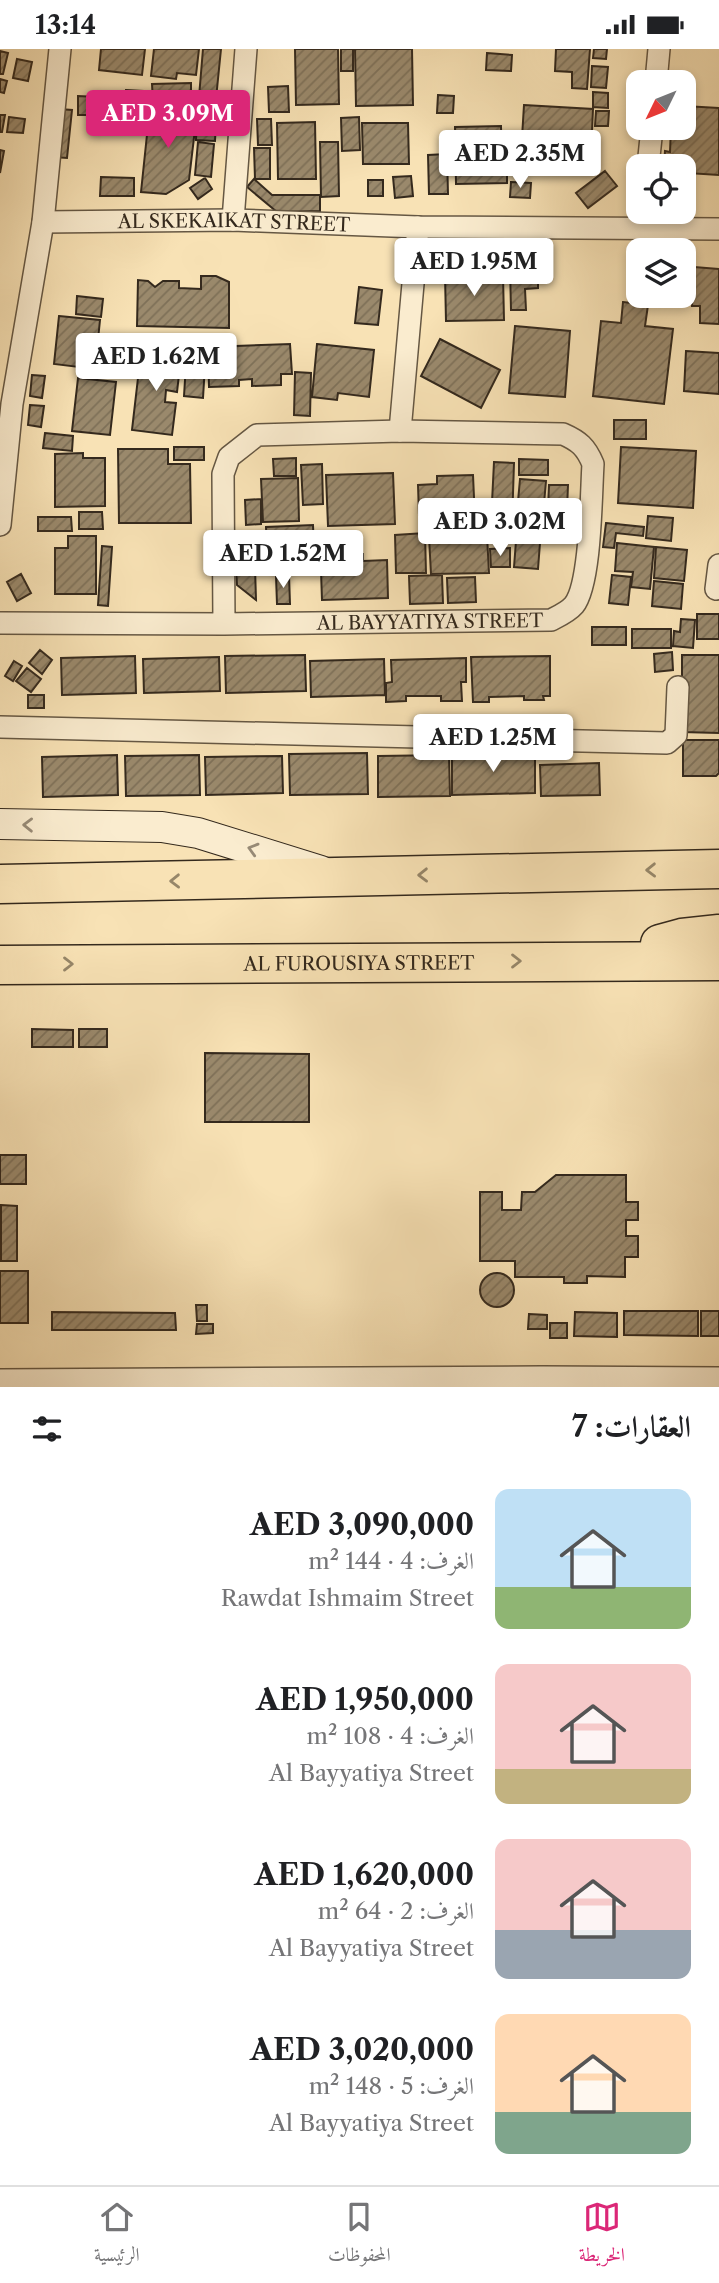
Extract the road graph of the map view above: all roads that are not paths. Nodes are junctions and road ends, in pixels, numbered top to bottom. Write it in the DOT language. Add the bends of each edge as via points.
graph roads {
  1 [pos="60,49"];
  2 [pos="246,49"];
  3 [pos="659,49"];
  4 [pos="657,70"];
  5 [pos="233,220"];
  6 [pos="626,221"];
  7 [pos="43,222"];
  8 [pos="677,224"];
  9 [pos="418,227"];
  10 [pos="719,229"];
  11 [pos="6,403"];
  12 [pos="400,431"];
  13 [pos="0,526"];
  14 [pos="719,565"];
  15 [pos="716,589"];
  16 [pos="0,623"];
  17 [pos="224,624"];
  18 [pos="678,687"];
  19 [pos="0,727"];
  20 [pos="0,824"];
  21 [pos="719,869"];
  22 [pos="342,877"];
  23 [pos="0,884"];
  24 [pos="719,934"];
  25 [pos="620,960"];
  26 [pos="719,961"];
  27 [pos="0,965"];
  28 [pos="719,1378"];
  29 [pos="0,1380"];
  30 [pos="542,1382"];
  31 [pos="290,1383"];
  32 [pos="426,1383"];
  1 -- 7 [label="street"];
  2 -- 5 [label="street"];
  3 -- 4 [label="street"];
  5 -- 7 [label="street, AL SKEKAIKAT STREET"];
  5 -- 9 [label="street, AL SKEKAIKAT STREET"];
  6 -- 9 [label="street, AL SKEKAIKAT STREET"];
  7 -- 11 [label="street"];
  8 -- 10 [label="street, AL SKEKAIKAT STREET"];
  9 -- 12 [label="street"];
  11 -- 13 [label="street"];
  12 -- 17 [label="street, AL BAYYATIYA STREET" via="257,435 229,457 223,474"];
  12 -- 17 [label="street, AL BAYYATIYA STREET" via="563,434 579,440 593,464 585,574 575,603 551,620"];
  14 -- 15 [label="street"];
  16 -- 17 [label="street, AL BAYYATIYA STREET"];
  18 -- 19 [label="street" via="676,735 667,743"];
  22 -- 20 [label="main road, one-way" via="198,833 162,827"];
  21 -- 22 [label="highway, one-way"];
  22 -- 23 [label="highway, one-way"];
  24 -- 25 [label="highway" via="682,937"];
  25 -- 26 [label="highway, AL FUROUSIYA STREET"];
  27 -- 25 [label="highway, AL FUROUSIYA STREET, one-way"];
  28 -- 30 [label="street"];
  29 -- 31 [label="street"];
  30 -- 32 [label="street"];
  31 -- 32 [label="street"];
}
